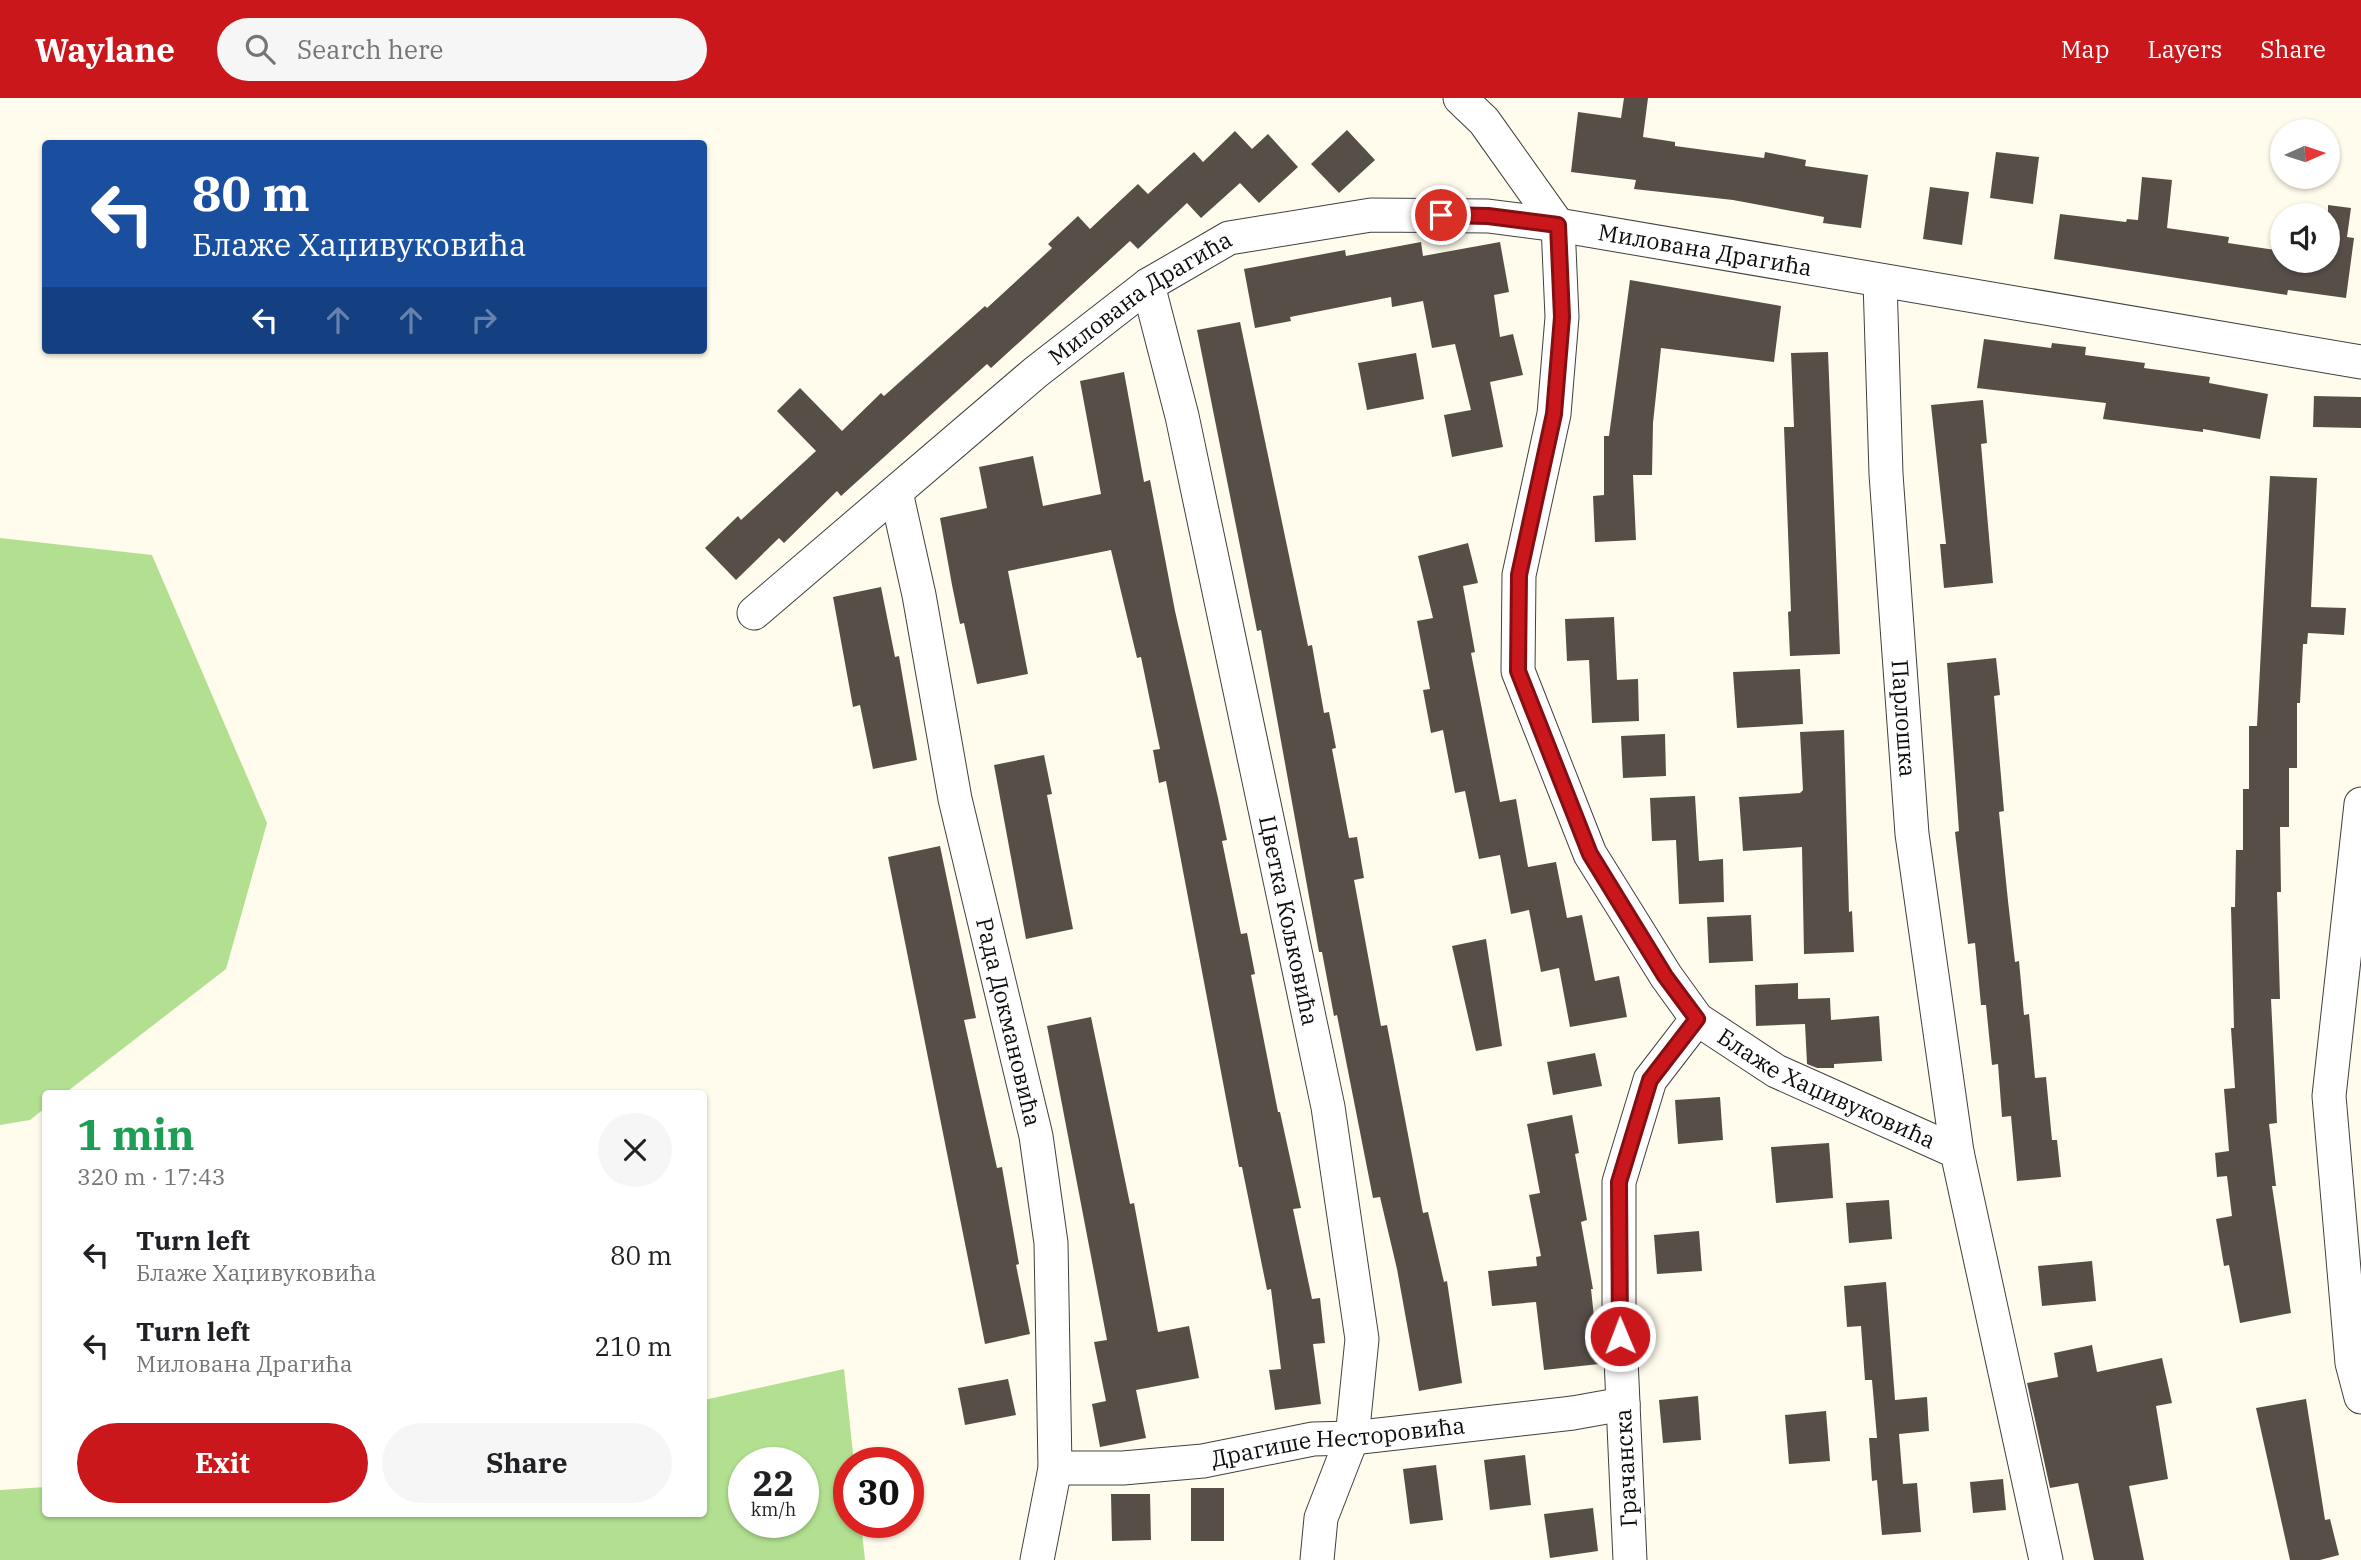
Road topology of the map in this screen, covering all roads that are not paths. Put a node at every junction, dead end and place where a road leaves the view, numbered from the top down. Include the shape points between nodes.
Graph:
1 (1460, 98) edge
2 (1558, 225) junction
3 (1880, 281) junction
4 (1148, 285) junction
5 (2361, 362) edge
6 (896, 492) junction
7 (754, 613) dead end
8 (2361, 804) edge
9 (1697, 1019) junction
10 (1957, 1152) junction
11 (2361, 1397) edge
12 (1623, 1404) junction
13 (1352, 1438) junction
14 (1055, 1468) junction
15 (1037, 1560) edge
16 (1317, 1560) edge
17 (1630, 1560) edge
18 (2046, 1560) edge

1 - 2 street via 1484,121
2 - 3 street, Милована Драгића
2 - 4 street, Милована Драгића via 1488,216 1371,215 1229,238
2 - 9 street, Блаже Хаџивуковића via 1562,317 1554,414 1519,575 1518,671 1590,854
3 - 5 street, Милована Драгића
3 - 10 street, Парлошка via 1886,474 1912,834
4 - 6 street, Милована Драгића via 1036,372
4 - 13 street, Цветка Кољковића via 1182,416 1328,1107 1362,1339
6 - 7 street, Милована Драгића
6 - 14 street, Рада Докмановића via 955,799 1036,1136 1051,1243
8 - 11 street via 2329,1096 2352,1363
9 - 10 street, Блаже Хаџивуковића via 1776,1071
9 - 12 street, Грачанска via 1650,1080 1619,1182
10 - 18 street, Блаже Хаџивуковића
12 - 13 street, Драгише Несторовића
12 - 17 street, Грачанска
13 - 14 street, Драгише Несторовића via 1313,1439 1190,1462
13 - 16 street, Цветка Кољковића via 1321,1518
14 - 15 street, Рада Докмановића

